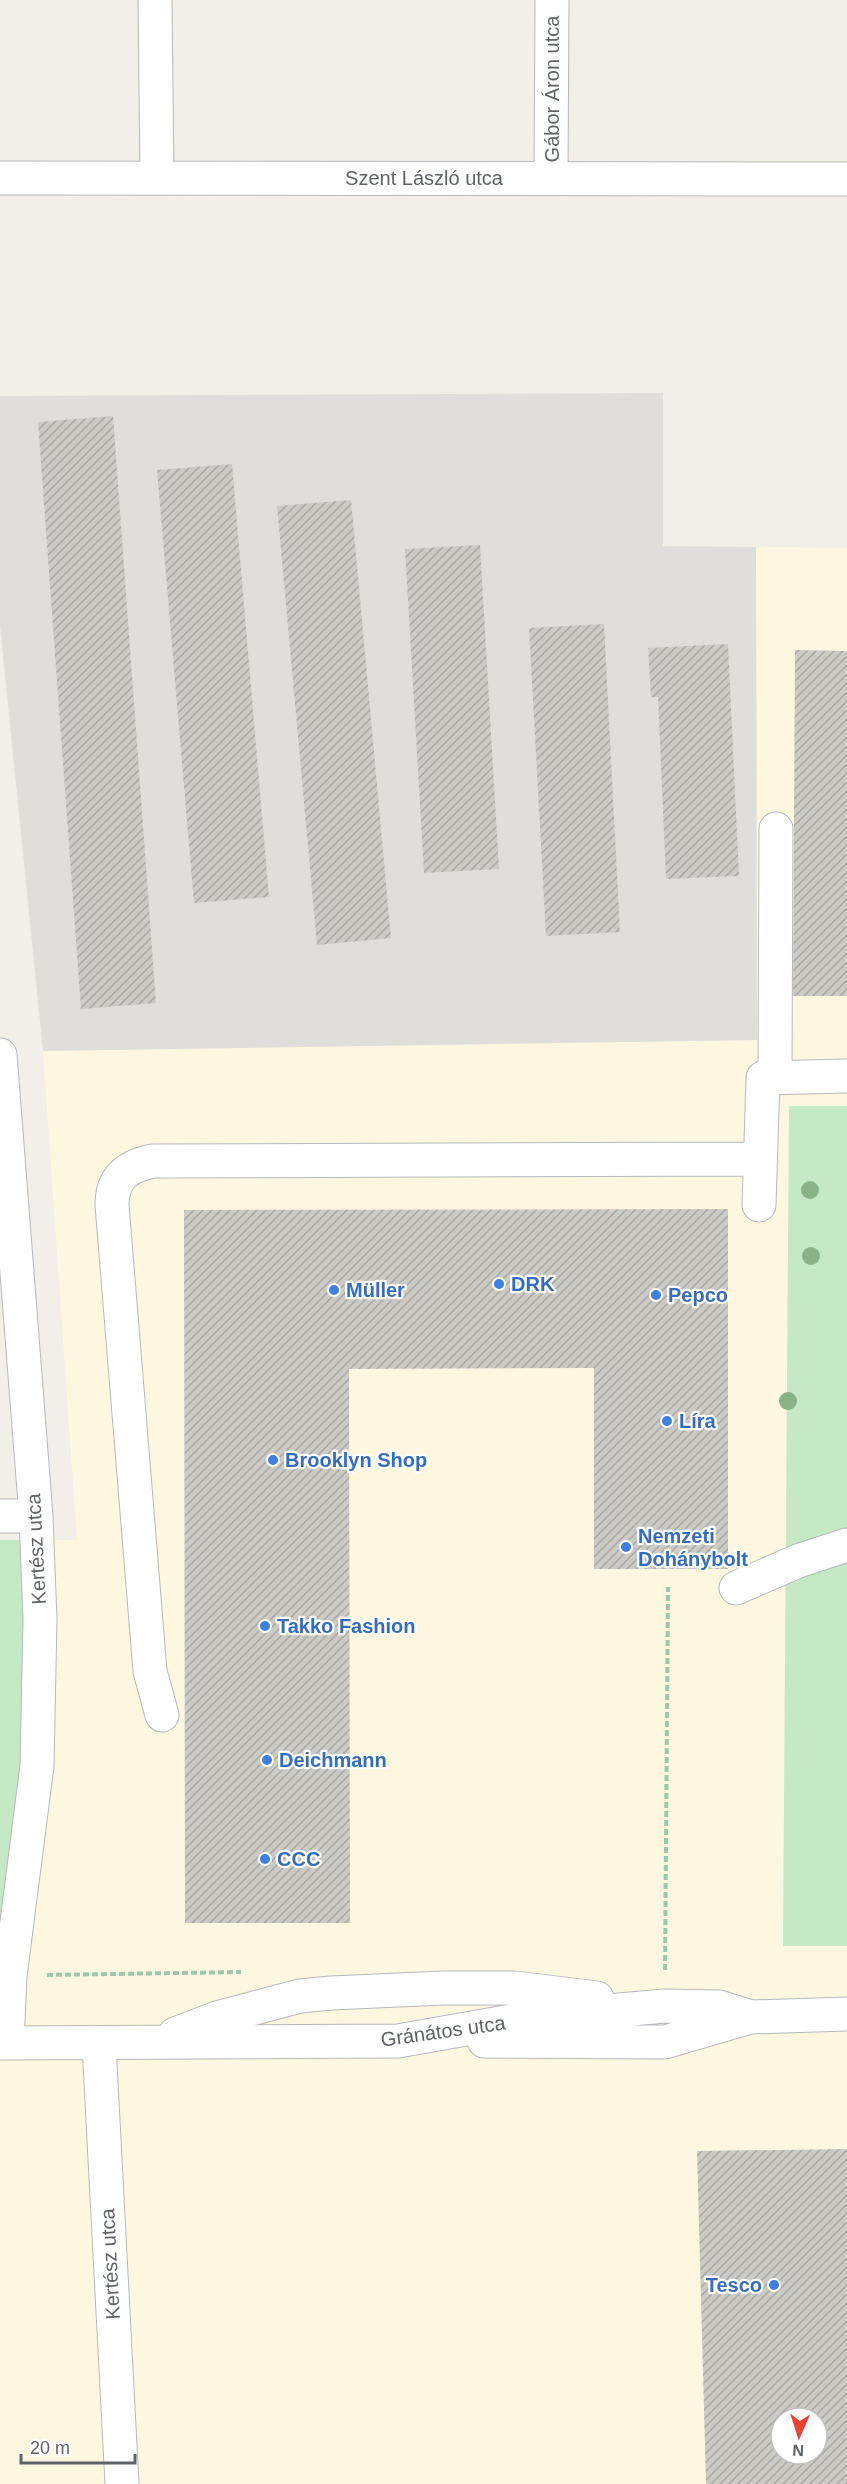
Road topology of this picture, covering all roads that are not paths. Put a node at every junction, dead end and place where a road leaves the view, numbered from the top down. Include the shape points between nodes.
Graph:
1 (155, 0) edge
2 (552, 0) edge
3 (0, 178) edge
4 (157, 178) junction
5 (551, 178) junction
6 (847, 179) edge
7 (776, 829) dead end
8 (1, 1069) edge
9 (769, 1077) junction
10 (847, 1077) edge
11 (760, 1159) junction
12 (759, 1205) dead end
13 (0, 1515) edge
14 (36, 1516) junction
15 (847, 1545) edge
16 (736, 1588) dead end
17 (162, 1715) dead end
18 (665, 2006) junction
19 (847, 2014) edge
20 (751, 2017) junction
21 (157, 2041) junction
22 (398, 2041) junction
23 (3, 2043) edge
24 (99, 2044) junction
25 (122, 2484) edge

1 - 4 street
2 - 5 street, Gábor Áron utca
3 - 4 street, Szent László utca
4 - 5 street, Szent László utca
5 - 6 street, Szent László utca
7 - 9 street
8 - 14 street, Kertész utca
9 - 10 street
9 - 11 street
11 - 12 street
11 - 17 street via 153,1161 127,1169 116,1185 112,1205 150,1671
13 - 14 street
14 - 23 street, Kertész utca via 40,1619 38,1766
15 - 16 street
18 - 20 street, Gránátos utca via 719,2007
18 - 21 street via 515,1988 331,1993 300,1996 217,2018
18 - 22 street, Gránátos utca via 528,2018
19 - 20 street, Gránátos utca
20 - 22 street via 665,2042
21 - 22 street, Gránátos utca
21 - 24 street, Gránátos utca
23 - 24 street, Gránátos utca
24 - 25 street, Kertész utca

